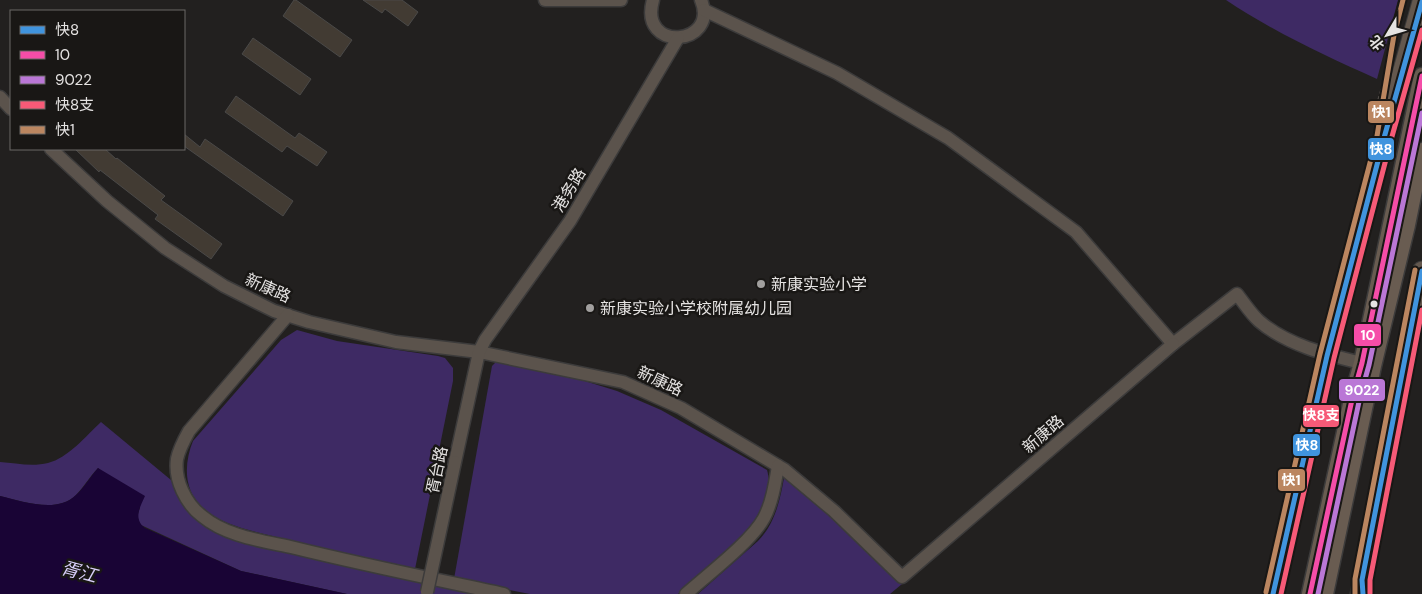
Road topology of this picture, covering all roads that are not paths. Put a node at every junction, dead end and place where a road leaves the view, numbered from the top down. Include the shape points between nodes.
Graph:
1 (545, 0) edge
2 (621, 0) edge
3 (653, 0) edge
4 (1411, 0) edge
5 (1422, 2) edge
6 (702, 5) edge
7 (678, 38) junction
8 (1422, 76) edge
9 (0, 97) edge
10 (10, 108) edge
11 (1384, 138) junction
12 (51, 150) edge
13 (1422, 151) edge
14 (1422, 271) edge
15 (288, 315) junction
16 (1173, 344) junction
17 (479, 352) junction
18 (1368, 364) junction
19 (778, 466) junction
20 (1362, 589) edge
21 (427, 594) edge
22 (504, 594) edge
23 (686, 594) edge
24 (1273, 594) edge
25 (1310, 594) edge
26 (1325, 594) edge

1 - 2 street
3 - 7 street via 651,9 655,26 661,33
4 - 11 highway via 1401,36
5 - 11 highway
6 - 7 street via 700,26 694,33
6 - 16 street via 837,73 948,138 1076,232
7 - 17 street, 港务路 via 570,220
8 - 18 main road
9 - 10 street
11 - 24 highway, bridge via 1327,356
12 - 15 street, 新康路 via 165,248 224,286
13 - 18 main road via 1407,225
14 - 20 highway
15 - 17 street, 新康路 via 396,342
15 - 22 street via 201,416 181,446 177,460 178,475 190,504 202,517 228,531
16 - 18 street via 1237,294 1258,320 1278,335
16 - 19 street, 新康路 via 902,577 834,511
17 - 19 street, 新康路 via 623,382 681,408
17 - 21 street, 胥台路, bridge
18 - 25 main road via 1353,395
18 - 26 main road
19 - 23 street via 764,518 754,532

